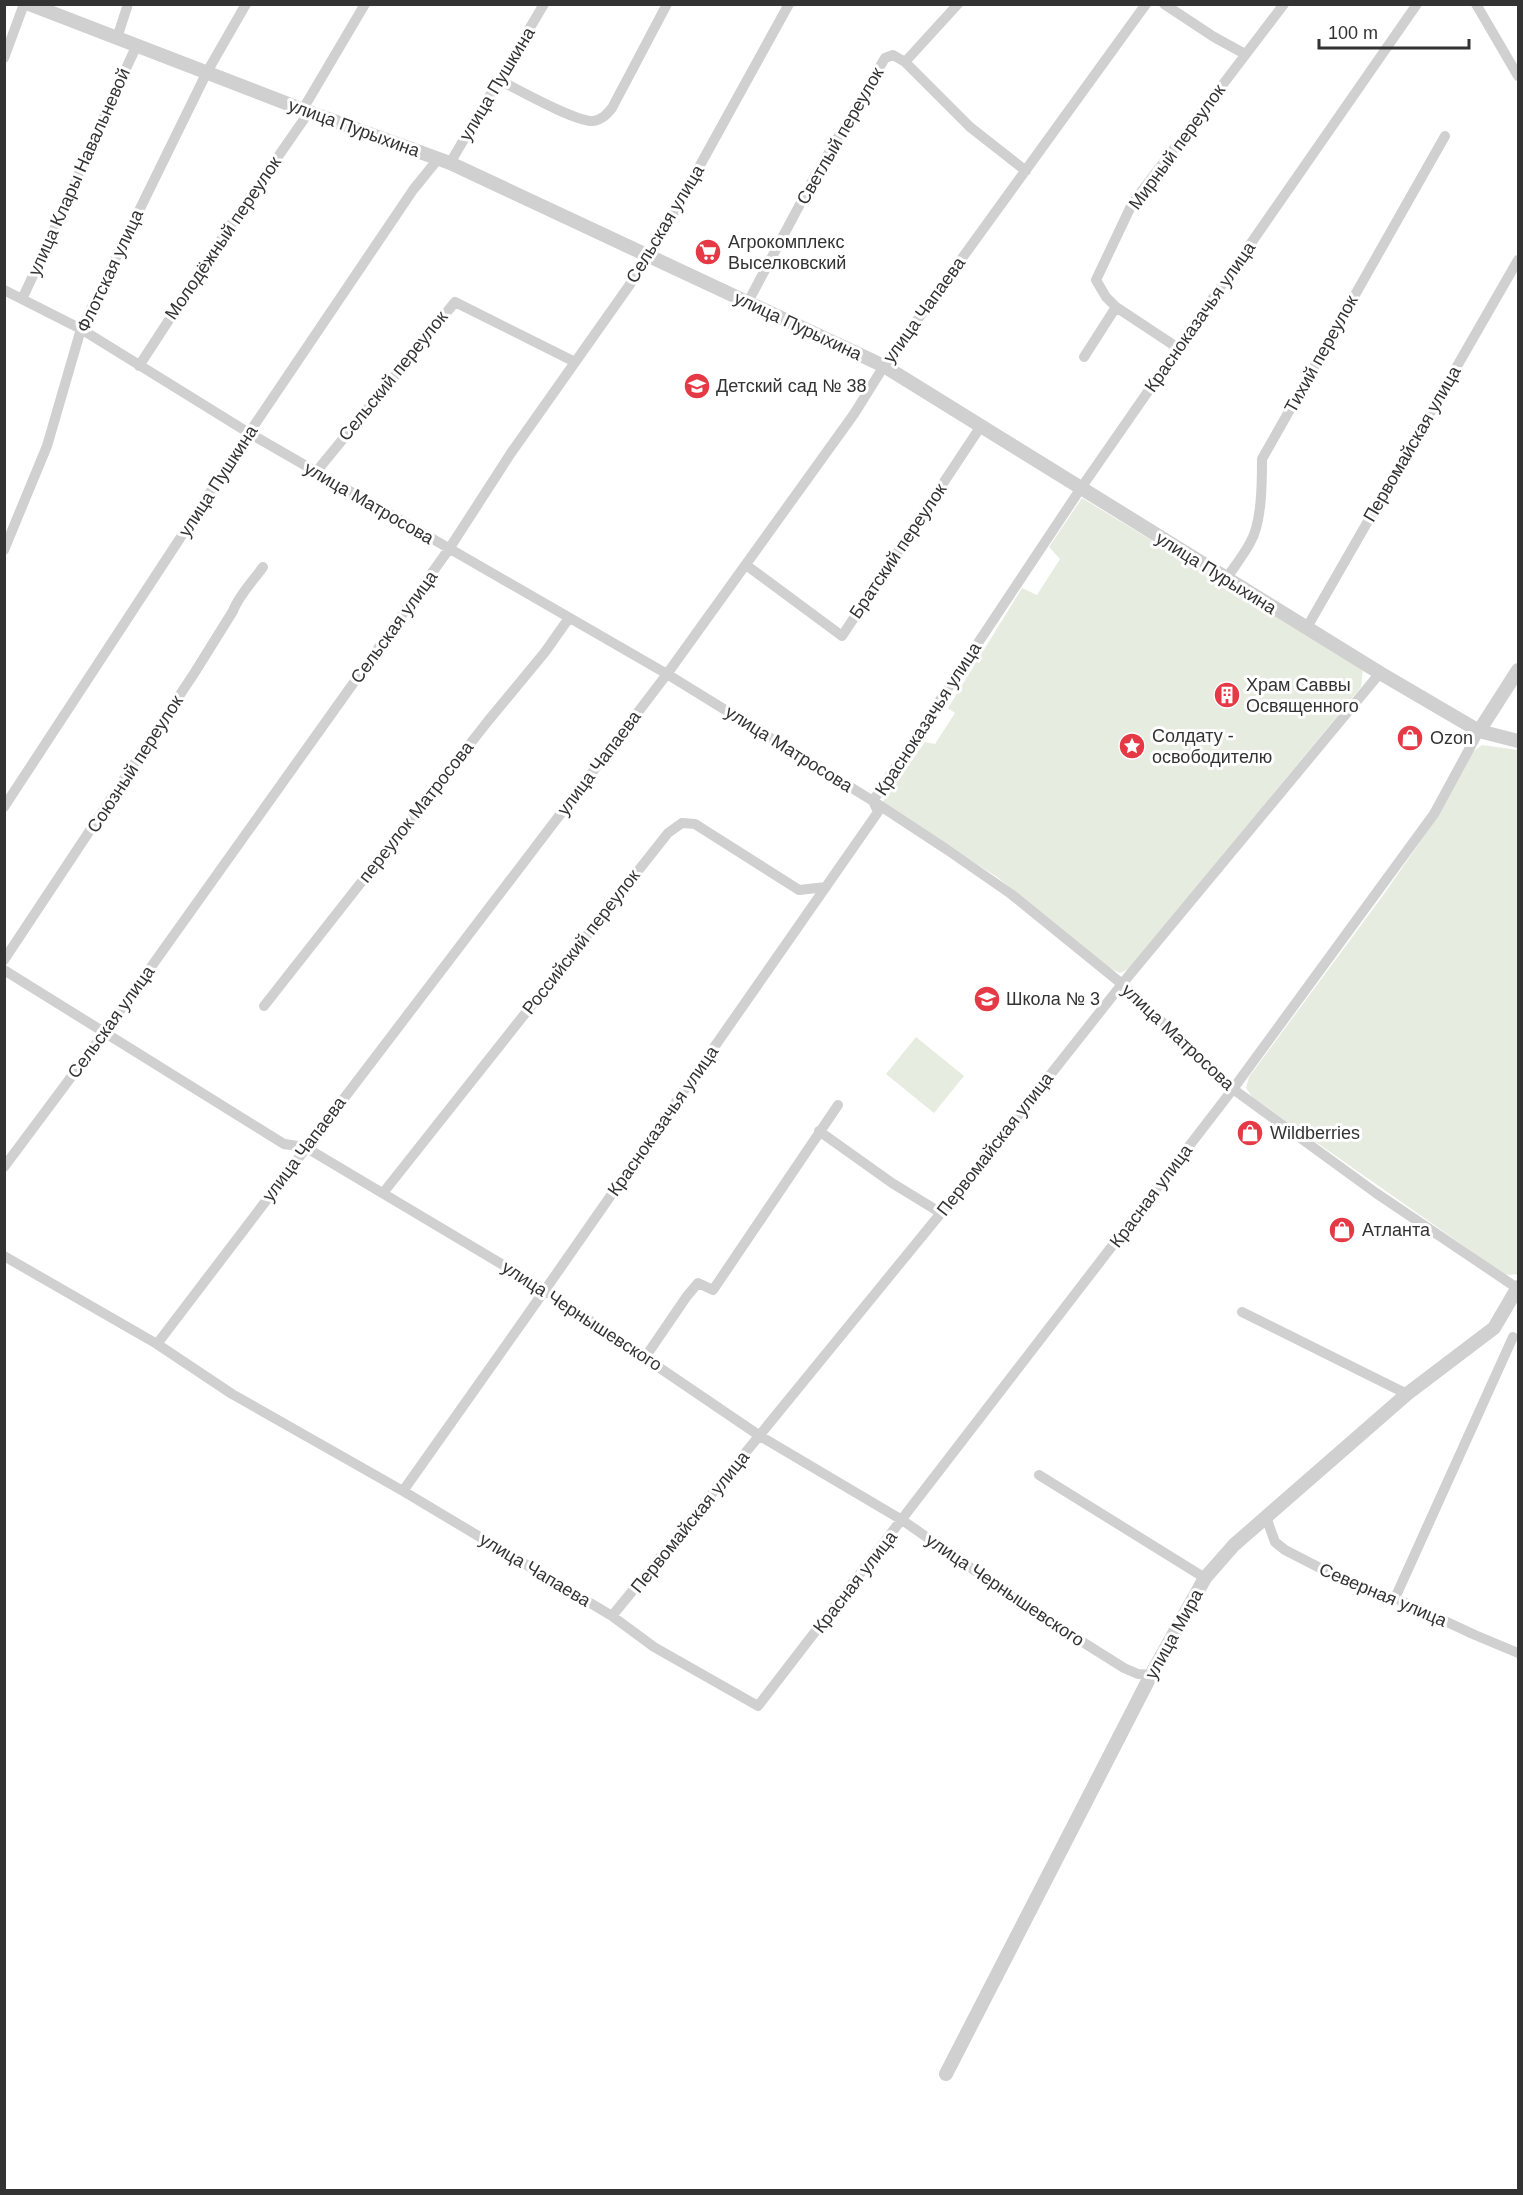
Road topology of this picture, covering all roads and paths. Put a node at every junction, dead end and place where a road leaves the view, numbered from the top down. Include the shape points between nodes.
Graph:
1 (24, 4) edge
2 (29, 4) edge
3 (128, 4) edge
4 (246, 4) edge
5 (365, 4) edge
6 (544, 4) edge
7 (667, 4) edge
8 (789, 4) edge
9 (958, 4) edge
10 (1146, 4) edge
11 (1164, 4) edge
12 (1284, 4) edge
13 (1417, 4) edge
14 (1476, 4) edge
15 (117, 38) junction
16 (137, 45) junction
17 (1245, 54) junction
18 (4, 58) edge
19 (905, 62) junction
20 (207, 72) junction
21 (1518, 76) edge
22 (499, 80) junction
23 (306, 111) junction
24 (1445, 136) dead end
25 (444, 161) junction
26 (1026, 171) junction
27 (650, 256) junction
28 (1518, 260) edge
29 (4, 290) edge
30 (22, 299) junction
31 (748, 302) junction
32 (1116, 307) junction
33 (81, 328) junction
34 (1178, 348) junction
35 (1084, 357) dead end
36 (575, 363) junction
37 (139, 366) junction
38 (884, 366) junction
39 (981, 426) junction
40 (249, 433) junction
41 (316, 472) junction
42 (1081, 488) junction
43 (449, 549) junction
44 (4, 550) edge
45 (746, 564) junction
46 (263, 567) dead end
47 (1226, 579) junction
48 (569, 618) junction
49 (1306, 628) junction
50 (1518, 670) edge
51 (1380, 673) junction
52 (667, 674) junction
53 (1479, 730) junction
54 (1518, 741) edge
55 (873, 801) junction
56 (4, 807) edge
57 (826, 887) junction
58 (4, 960) edge
59 (4, 970) edge
60 (1122, 984) junction
61 (264, 1006) dead end
62 (104, 1033) junction
63 (1233, 1089) junction
64 (838, 1105) dead end
65 (819, 1131) junction
66 (305, 1147) junction
67 (4, 1167) edge
68 (383, 1193) junction
69 (941, 1213) junction
70 (4, 1256) edge
71 (1518, 1288) edge
72 (546, 1290) junction
73 (1242, 1312) dead end
74 (1494, 1328) junction
75 (1516, 1338) edge
76 (157, 1344) junction
77 (646, 1356) junction
78 (1407, 1394) junction
79 (760, 1436) junction
80 (1039, 1475) dead end
81 (403, 1491) junction
82 (1266, 1517) junction
83 (902, 1520) junction
84 (1204, 1578) junction
85 (1395, 1598) junction
86 (612, 1617) junction
87 (1518, 1653) edge
88 (1151, 1675) junction
89 (758, 1706) joint
90 (946, 2074) dead end

1 - 18 street
2 - 15 street, улица Пурыхина
3 - 15 street
4 - 20 street, Флотская улица
5 - 23 street, Молодёжный переулок
6 - 22 street, улица Пушкина
7 - 22 street via 603,118 592,121 577,117
8 - 27 street, Сельская улица
9 - 19 street, Светлый переулок
10 - 26 street, улица Чапаева
11 - 17 street
12 - 17 street, Мирный переулок
13 - 34 street, Красноказачья улица
14 - 21 street
15 - 16 street, улица Пурыхина
16 - 20 street, улица Пурыхина
16 - 30 street, улица Клары Навальневой
17 - 32 street, Мирный переулок via 1132,204 1096,280
19 - 26 street via 970,127
19 - 31 street, Светлый переулок via 892,55 885,58 815,176
20 - 23 street, улица Пурыхина
20 - 33 street, Флотская улица
22 - 25 street, улица Пушкина
23 - 25 street, улица Пурыхина
23 - 37 street, Молодёжный переулок
24 - 47 street, Тихий переулок via 1262,459 1252,541
25 - 27 street, улица Пурыхина
25 - 40 street, улица Пушкина via 413,190
26 - 38 street, улица Чапаева
27 - 31 street, улица Пурыхина
27 - 36 street, Сельская улица
28 - 49 street, Первомайская улица
29 - 30 street, улица Матросова
30 - 33 street, улица Матросова
31 - 38 street, улица Пурыхина
32 - 34 street
32 - 35 street
33 - 37 street, улица Матросова
33 - 44 street, Флотская улица via 47,446
34 - 42 street, Красноказачья улица
36 - 41 street, Сельский переулок via 455,302
36 - 43 street, Сельская улица
37 - 40 street, улица Матросова
38 - 39 street, улица Пурыхина
38 - 45 street, улица Чапаева
39 - 42 street, улица Пурыхина
39 - 45 street, Братский переулок via 842,636
40 - 41 street, улица Матросова
40 - 56 street, улица Пушкина
41 - 43 street, улица Матросова
42 - 47 street, улица Пурыхина
42 - 55 street, Красноказачья улица
43 - 48 street, улица Матросова
43 - 62 street, Сельская улица
45 - 52 street, улица Чапаева
46 - 58 street, Союзный переулок
47 - 49 street, улица Пурыхина
48 - 52 street, улица Матросова
48 - 61 street, переулок Матросова
49 - 51 street, улица Пурыхина
50 - 53 street, Красная улица
51 - 53 street, улица Пурыхина
51 - 60 street, Первомайская улица
52 - 55 street, улица Матросова
52 - 66 street, улица Чапаева
53 - 54 street, улица Пурыхина
53 - 63 street, Красная улица via 1434,814
55 - 57 street, Красноказачья улица via 878,812
55 - 60 street, улица Матросова via 1011,894
57 - 68 street, Российский переулок via 799,890 695,824 682,823 668,833
57 - 72 street, Красноказачья улица
59 - 62 street, улица Чернышевского
60 - 63 street, улица Матросова
60 - 69 street, Первомайская улица
62 - 66 street, улица Чернышевского via 284,1144
62 - 67 street, Сельская улица
63 - 71 street, улица Матросова via 1376,1193
63 - 83 street, Красная улица
64 - 65 street
65 - 69 street
65 - 77 street via 713,1290 698,1282
66 - 68 street, улица Чернышевского
66 - 76 street, улица Чапаева
68 - 72 street, улица Чернышевского
69 - 79 street, Первомайская улица
70 - 76 street, улица Чапаева
71 - 74 street, улица Мира
72 - 77 street, улица Чернышевского
72 - 81 street, Красноказачья улица
73 - 78 street
74 - 75 street
74 - 78 street, улица Мира
75 - 85 street
76 - 81 street, улица Чапаева via 232,1394
77 - 79 street, улица Чернышевского
78 - 82 street, улица Мира
79 - 83 street, улица Чернышевского
79 - 86 street, Первомайская улица
80 - 84 street
81 - 86 street, улица Чапаева
82 - 84 street, улица Мира
82 - 85 street, Северная улица via 1275,1542 1285,1550 1353,1585
83 - 88 street, улица Чернышевского via 1027,1607 1124,1668
83 - 89 street, Красная улица
84 - 88 street, улица Мира
85 - 87 street, Северная улица
86 - 89 street, улица Чапаева via 654,1647
88 - 90 street, улица Мира

